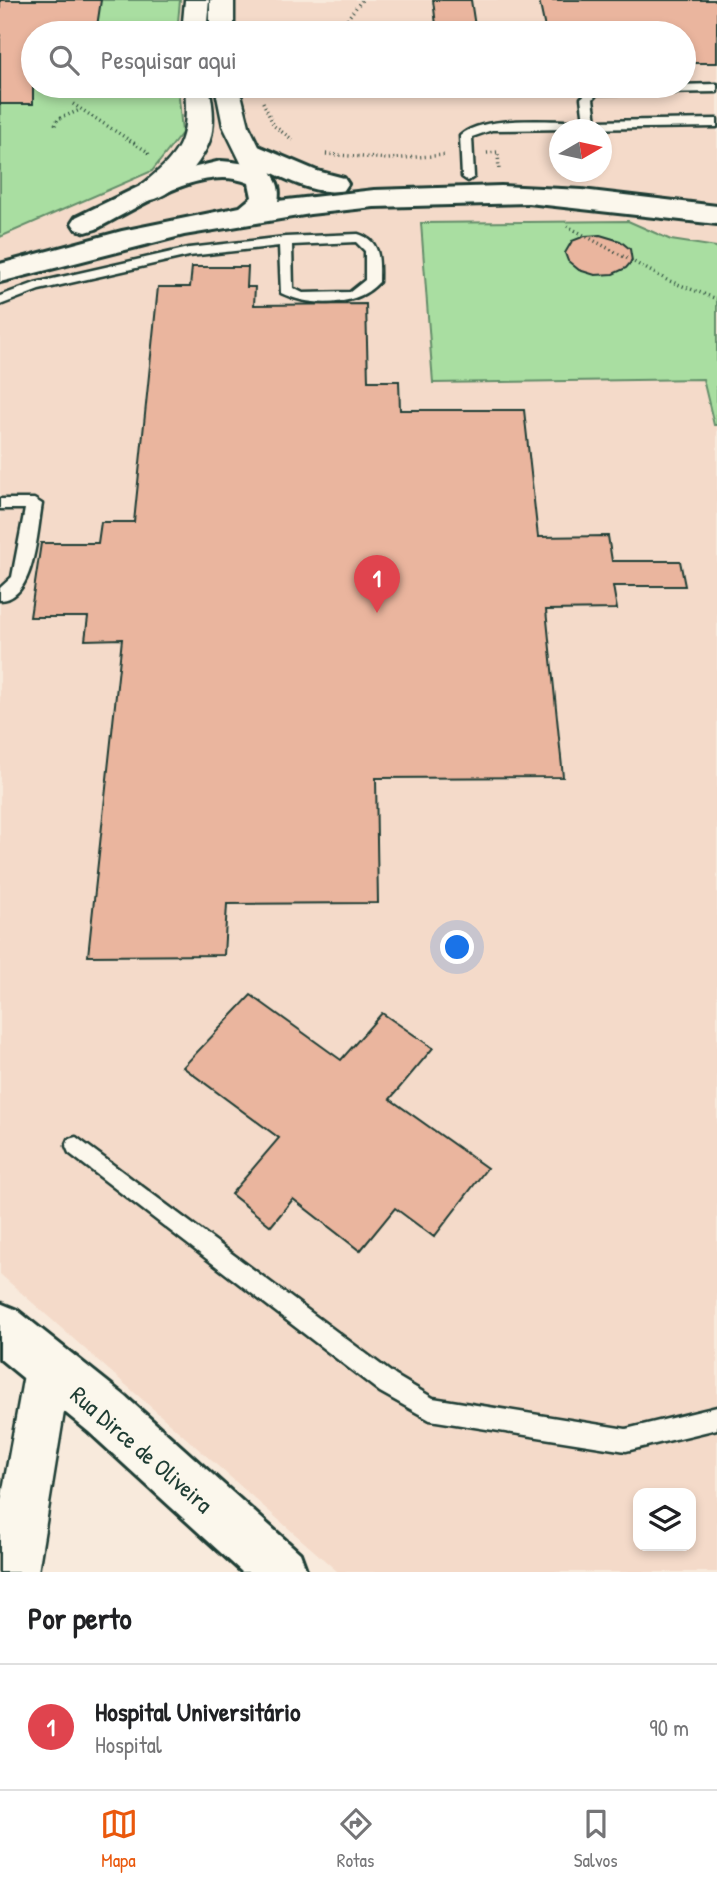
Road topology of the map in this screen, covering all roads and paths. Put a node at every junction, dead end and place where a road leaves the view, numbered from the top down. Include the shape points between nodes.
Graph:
1 (197, 0) edge
2 (222, 0) edge
3 (362, 0) edge
4 (195, 21) edge
5 (222, 21) edge
6 (345, 21) edge
7 (717, 88) edge
8 (696, 89) edge
9 (198, 98) edge
10 (230, 98) edge
11 (261, 98) edge
12 (587, 98) edge
13 (73, 104) dead end
14 (81, 109) junction
15 (590, 119) edge
16 (717, 123) edge
17 (55, 125) dead end
18 (612, 125) edge
19 (549, 126) edge
20 (302, 146) dead end
21 (251, 151) junction
22 (324, 153) dead end
23 (467, 165) junction
24 (499, 175) junction
25 (264, 184) junction
26 (334, 184) junction
27 (158, 186) junction
28 (717, 195) edge
29 (249, 214) junction
30 (717, 215) edge
31 (559, 222) dead end
32 (86, 223) junction
33 (285, 241) junction
34 (0, 247) edge
35 (0, 273) edge
36 (717, 299) edge
37 (0, 301) edge
38 (0, 504) edge
39 (0, 594) edge
40 (76, 1146) dead end
41 (0, 1327) edge
42 (48, 1369) junction
43 (717, 1418) edge
44 (13, 1572) edge
45 (281, 1572) edge

1 - 4 street
2 - 5 street
3 - 6 path
7 - 8 lane
9 - 27 street via 202,134 194,151
10 - 21 street via 236,126
11 - 20 path via 274,126
12 - 15 lane
13 - 14 path
14 - 17 path via 58,118
14 - 27 path via 148,152
16 - 18 lane
19 - 23 lane via 483,128 466,136
21 - 25 street
21 - 26 main road
22 - 23 path
23 - 24 main road
23 - 24 path via 498,152
23 - 26 main road
24 - 28 main road
25 - 26 main road
25 - 27 main road via 248,171 225,168
25 - 29 main road via 263,205
25 - 32 main road
27 - 32 main road
29 - 30 main road via 501,194
29 - 35 main road via 79,250
31 - 36 path via 667,280
32 - 34 main road
33 - 33 lane via 286,290 294,295 354,296 372,282 368,242 358,238
33 - 37 lane via 189,251 35,287
38 - 39 lane via 34,504 20,579
40 - 43 lane via 388,1384 430,1409 626,1440
41 - 42 main road, Rua Dirce de Oliveira
42 - 44 street
42 - 45 main road, Rua Dirce de Oliveira via 107,1414

